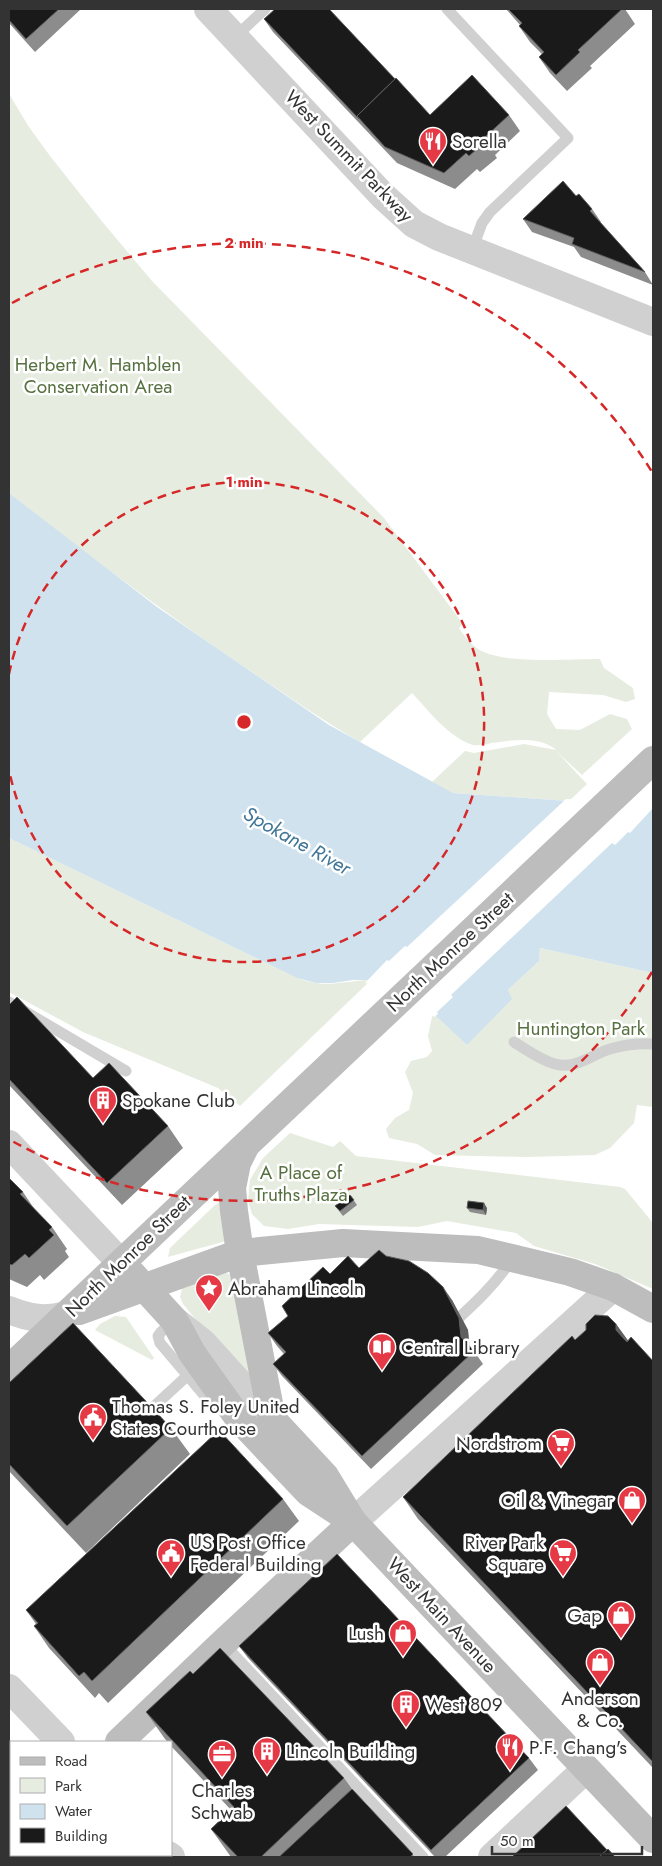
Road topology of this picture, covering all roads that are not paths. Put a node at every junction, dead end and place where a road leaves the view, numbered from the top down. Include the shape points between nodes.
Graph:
1 (208, 9) edge
2 (265, 9) edge
3 (446, 9) edge
4 (234, 37) junction
5 (472, 250) junction
6 (653, 322) edge
7 (653, 760) edge
8 (9, 1002) edge
9 (514, 1042) dead end
10 (653, 1044) edge
11 (126, 1071) dead end
12 (246, 1143) junction
13 (9, 1144) edge
14 (240, 1253) junction
15 (513, 1257) junction
16 (121, 1263) junction
17 (144, 1286) junction
18 (613, 1287) junction
19 (653, 1309) edge
20 (9, 1310) edge
21 (66, 1315) junction
22 (174, 1320) junction
23 (439, 1337) edge
24 (9, 1369) edge
25 (187, 1376) junction
26 (149, 1411) edge
27 (239, 1419) junction
28 (272, 1419) junction
29 (353, 1522) junction
30 (212, 1658) junction
31 (9, 1688) edge
32 (60, 1741) edge
33 (120, 1741) edge
34 (586, 1769) junction
35 (653, 1840) edge
36 (423, 1857) edge
37 (492, 1857) edge

1 - 4 street, West Summit Parkway
2 - 4 lane
3 - 5 lane via 568,138 490,212 482,223
4 - 5 street, West Summit Parkway via 394,207 426,230
5 - 6 street, West Summit Parkway
7 - 12 main road, North Monroe Street
8 - 11 lane
9 - 10 lane via 548,1062 563,1066 609,1049
12 - 14 main road, North Monroe Street via 232,1188
12 - 16 main road, North Monroe Street
13 - 16 street, West Main Avenue
14 - 15 main road via 344,1243 478,1250
14 - 17 main road
14 - 28 main road, North Monroe Street
15 - 18 main road
15 - 23 lane via 484,1294
16 - 17 main road, West Main Avenue
16 - 21 main road, North Monroe Street
17 - 21 main road
17 - 22 main road, West Main Avenue
18 - 19 main road
18 - 29 street
20 - 21 street via 38,1319
21 - 24 main road, North Monroe Street
22 - 25 lane via 158,1336
22 - 27 main road, West Main Avenue via 192,1353
22 - 28 street, West Main Avenue via 203,1343
25 - 26 lane
25 - 27 lane via 204,1396
27 - 29 main road, West Main Avenue via 308,1492
28 - 29 main road, West Main Avenue via 325,1476
29 - 30 main road
29 - 34 main road, West Main Avenue
30 - 33 main road
30 - 36 lane
31 - 32 street
34 - 35 main road, West Main Avenue
34 - 37 street

